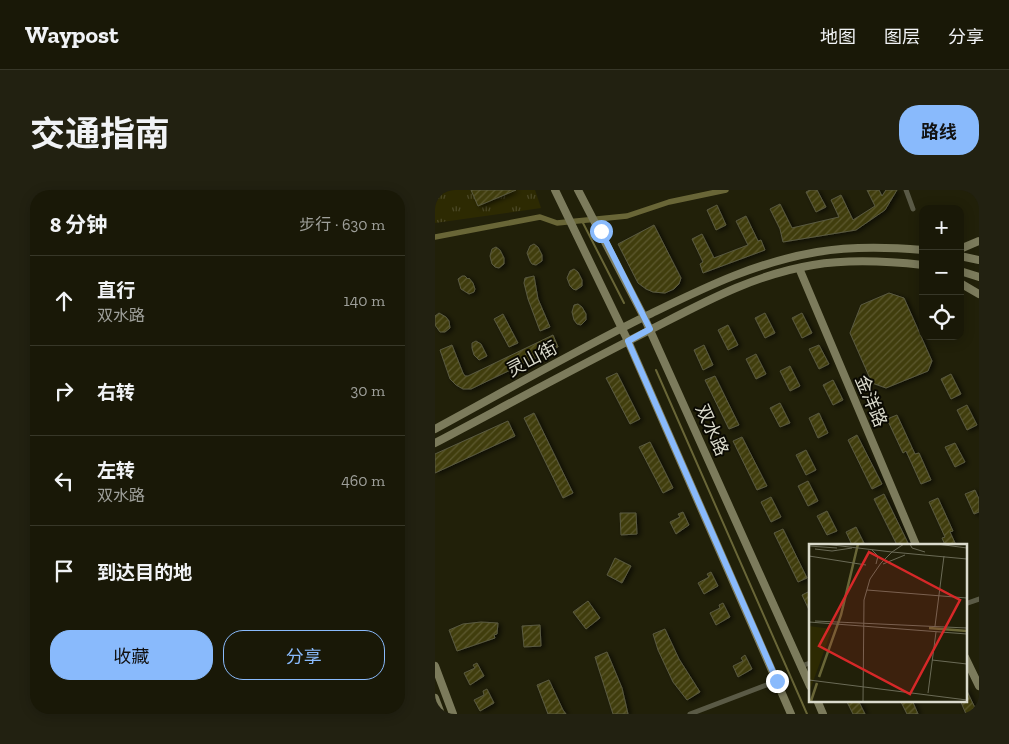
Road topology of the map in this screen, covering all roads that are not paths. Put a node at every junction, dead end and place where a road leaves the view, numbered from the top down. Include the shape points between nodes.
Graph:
1 (555, 190) edge
2 (579, 190) edge
3 (906, 190) edge
4 (913, 209) dead end
5 (979, 242) edge
6 (964, 248) edge
7 (919, 250) edge
8 (964, 257) edge
9 (979, 260) edge
10 (898, 263) junction
11 (919, 266) edge
12 (799, 268) junction
13 (919, 270) edge
14 (964, 272) edge
15 (979, 276) edge
16 (964, 286) edge
17 (979, 294) edge
18 (645, 317) junction
19 (622, 328) junction
20 (650, 329) junction
21 (628, 341) junction
22 (435, 429) edge
23 (435, 443) edge
24 (916, 544) edge
25 (979, 599) edge
26 (967, 603) edge
27 (967, 661) edge
28 (809, 663) edge
29 (435, 666) edge
30 (801, 666) junction
31 (777, 681) junction
32 (809, 684) edge
33 (979, 686) edge
34 (435, 698) edge
35 (818, 702) edge
36 (441, 714) edge
37 (453, 714) edge
38 (690, 714) edge
39 (791, 714) edge
40 (823, 714) edge

1 - 19 main road
2 - 18 main road, 双水路
3 - 4 street
5 - 6 main road
7 - 18 main road, 灵山街 via 862,247 817,252 773,262 735,274
8 - 9 main road
10 - 11 main road
10 - 12 main road, 灵山街 via 857,261
10 - 13 main road
12 - 20 main road, 灵山街 via 748,282
12 - 24 main road, 金洋路
14 - 15 main road
16 - 17 main road
18 - 19 main road, 灵山街
18 - 20 main road, 双水路
19 - 21 main road
19 - 22 main road, 灵山街
20 - 21 main road, 灵山街
20 - 30 main road, 双水路
21 - 23 main road, 灵山街
21 - 31 main road
25 - 26 street
27 - 33 main road
28 - 30 street
29 - 37 main road
30 - 32 main road, 双水路
31 - 38 street
31 - 39 main road
34 - 36 main road
35 - 40 main road

